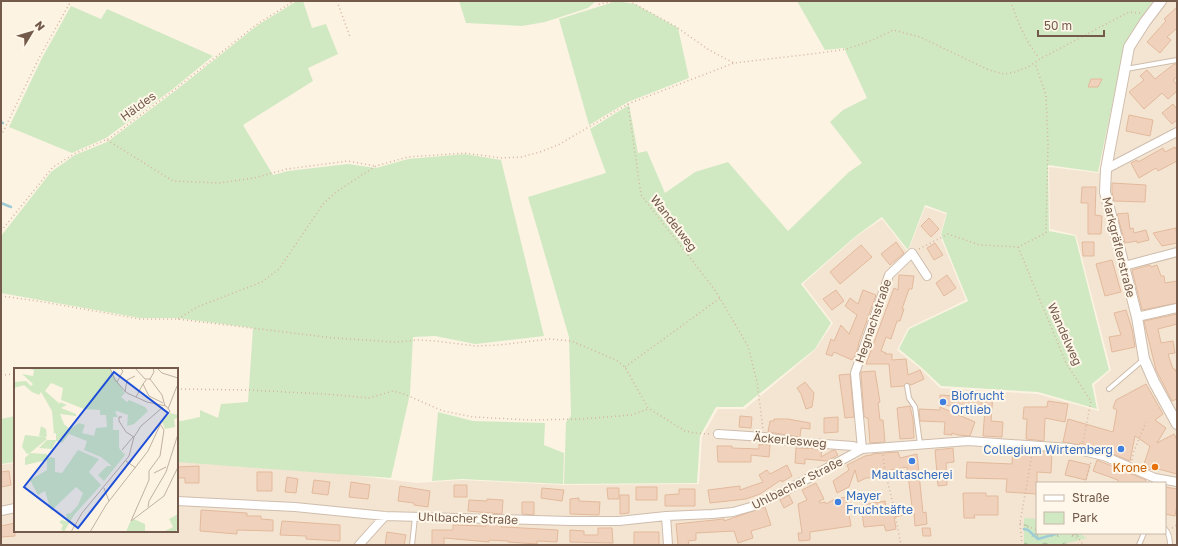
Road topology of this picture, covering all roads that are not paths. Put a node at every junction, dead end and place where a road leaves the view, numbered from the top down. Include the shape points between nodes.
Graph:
1 (1161, 1) edge
2 (1177, 60) edge
3 (1125, 69) junction
4 (1177, 132) edge
5 (1106, 169) junction
6 (1177, 252) edge
7 (1124, 266) junction
8 (927, 276) dead end
9 (1177, 308) edge
10 (1137, 317) junction
11 (1144, 359) junction
12 (907, 386) dead end
13 (1109, 389) dead end
14 (1177, 424) edge
15 (718, 434) road end
16 (920, 445) junction
17 (862, 449) junction
18 (1177, 482) edge
19 (178, 501) edge
20 (14, 508) edge
21 (1, 511) edge
22 (385, 516) junction
23 (666, 516) junction
24 (415, 517) junction
25 (1166, 530) edge
26 (1144, 534) edge
27 (359, 545) edge
28 (412, 545) edge
29 (668, 545) edge
30 (1139, 545) edge
31 (1170, 545) edge

1 - 3 street, Markgräflerstraße via 1129,47
2 - 3 lane
3 - 5 street, Markgräflerstraße
4 - 5 street
5 - 7 street, Markgräflerstraße via 1105,192
6 - 7 street
7 - 10 street, Markgräflerstraße
8 - 17 street, Hegnachstraße via 912,253 888,274 855,373
9 - 10 street
10 - 11 street, Markgräflerstraße
11 - 13 lane
11 - 14 street, Markgräflerstraße
12 - 16 lane via 909,398 915,408
15 - 17 street, Äckerlesweg via 764,436
16 - 17 street, Uhlbacher Straße
16 - 18 street, Uhlbacher Straße via 968,441 1070,448 1104,456 1155,478
17 - 23 street, Uhlbacher Straße via 785,492 754,506 733,512
19 - 22 street, Uhlbacher Straße via 294,507
20 - 21 street
22 - 24 street, Uhlbacher Straße
22 - 27 street
23 - 24 street, Uhlbacher Straße via 570,521
23 - 29 street
24 - 28 lane
25 - 31 lane
26 - 30 lane

